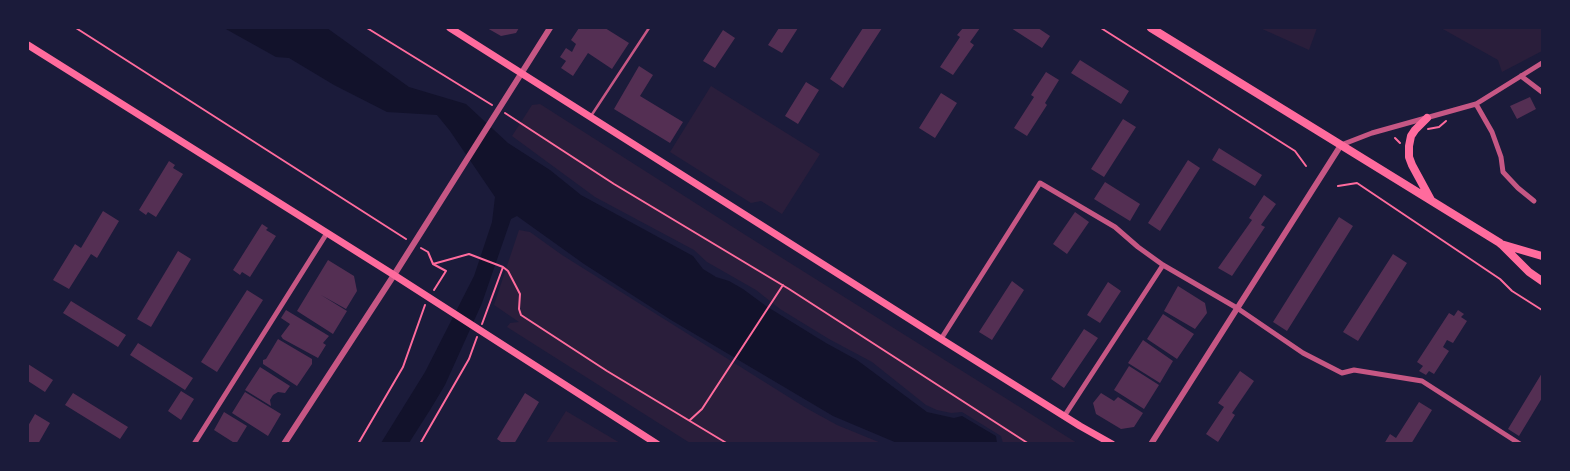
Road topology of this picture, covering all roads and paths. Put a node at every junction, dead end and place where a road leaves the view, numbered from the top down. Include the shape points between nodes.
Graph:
1 (76, 28) edge
2 (367, 28) edge
3 (453, 28) edge
4 (550, 28) edge
5 (649, 28) edge
6 (1101, 28) edge
7 (1151, 28) edge
8 (1158, 28) edge
9 (1163, 35) junction
10 (28, 45) edge
11 (1542, 63) edge
12 (521, 72) junction
13 (1521, 76) junction
14 (1542, 92) edge
15 (1476, 104) junction
16 (498, 108) dead end
17 (505, 113) dead end
18 (590, 117) junction
19 (1427, 118) junction
20 (1341, 145) junction
21 (1306, 166) dead end
22 (1338, 186) dead end
23 (1432, 201) junction
24 (1534, 201) dead end
25 (327, 233) junction
26 (411, 242) dead end
27 (1500, 244) junction
28 (420, 247) dead end
29 (1542, 256) edge
30 (433, 264) junction
31 (1163, 265) junction
32 (502, 266) junction
33 (394, 275) junction
34 (1542, 281) edge
35 (783, 285) junction
36 (432, 294) dead end
37 (427, 302) dead end
38 (1237, 308) junction
39 (1542, 310) edge
40 (941, 339) junction
41 (1064, 416) junction
42 (690, 420) junction
43 (194, 444) edge
44 (284, 444) edge
45 (358, 444) edge
46 (420, 444) edge
47 (657, 444) edge
48 (728, 444) edge
49 (1029, 444) edge
50 (1112, 444) edge
51 (1151, 444) edge
52 (1520, 444) edge

1 - 26 path
2 - 16 path
3 - 12 main road
4 - 12 street
5 - 18 lane
6 - 21 path via 1295,151
7 - 9 main road
8 - 9 street
9 - 20 main road
10 - 25 main road
11 - 13 street
12 - 18 main road
12 - 33 street
13 - 14 street
13 - 15 street
15 - 19 street
15 - 24 street via 1492,132 1503,172
17 - 35 path via 614,184
18 - 40 main road
19 - 20 street via 1372,132
19 - 23 main road via 1414,130 1409,146 1412,165
20 - 23 main road
20 - 38 street
22 - 39 path via 1357,183
23 - 27 main road
25 - 33 main road
25 - 43 street
27 - 29 main road
27 - 34 main road
28 - 30 path via 428,252
30 - 32 path via 469,254
30 - 36 path via 446,271
31 - 38 street
31 - 40 street via 1115,227 1040,183
31 - 41 street
32 - 42 path via 520,294 521,315
32 - 46 path via 469,359
33 - 44 street
33 - 47 main road
35 - 42 path via 702,409
35 - 49 path
37 - 45 path via 403,367
38 - 51 street
38 - 52 street via 1302,353 1342,373 1354,370 1422,381
40 - 41 main road
41 - 50 main road
42 - 48 path

